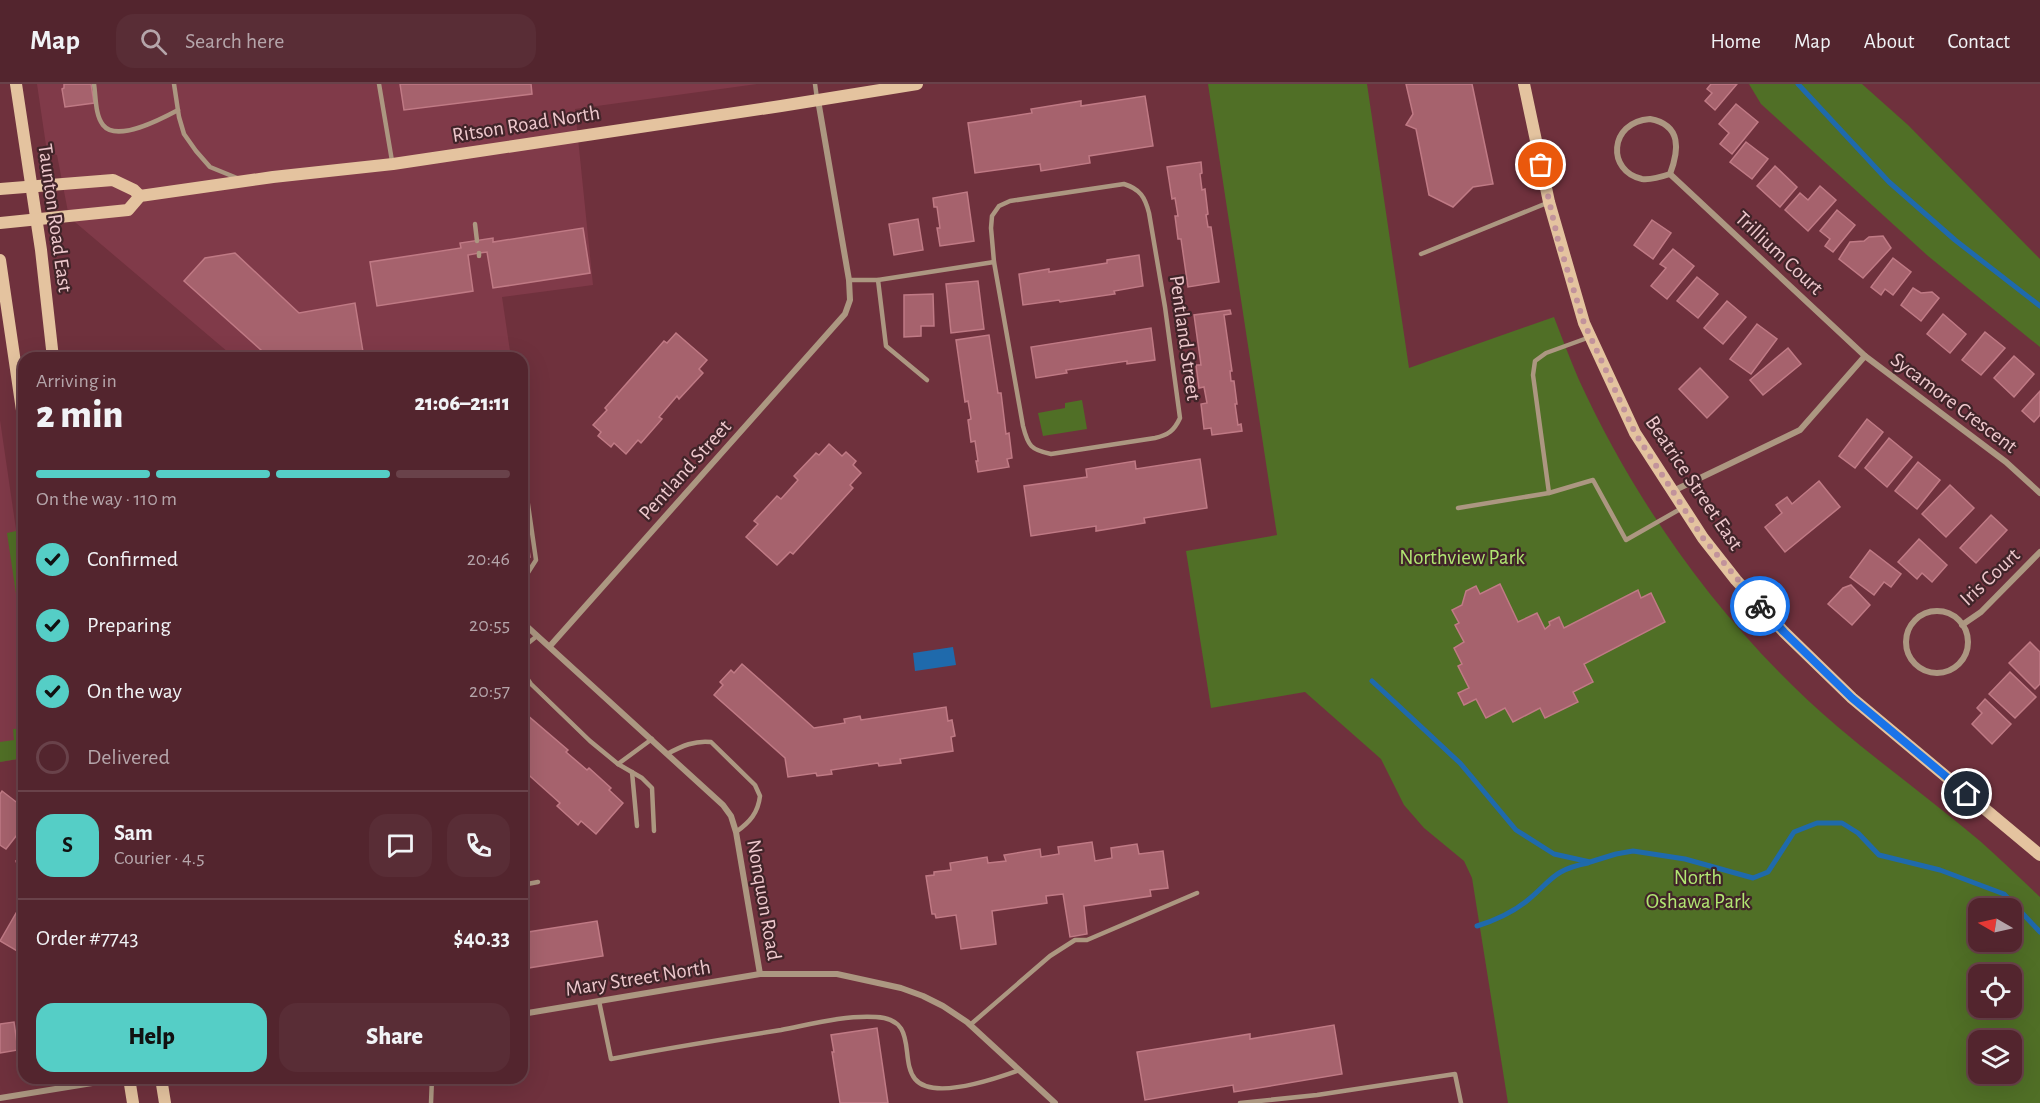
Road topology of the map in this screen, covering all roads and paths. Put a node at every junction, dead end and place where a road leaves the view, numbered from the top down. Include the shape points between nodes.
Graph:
1 (16, 84) edge
2 (94, 84) edge
3 (174, 84) edge
4 (379, 84) edge
5 (815, 84) edge
6 (917, 84) edge
7 (1524, 84) edge
8 (818, 100) junction
9 (178, 110) junction
10 (393, 164) junction
11 (1670, 174) junction
12 (245, 181) junction
13 (31, 187) junction
14 (0, 189) edge
15 (140, 196) junction
16 (1549, 202) junction
17 (36, 220) junction
18 (0, 223) edge
19 (475, 224) dead end
20 (477, 241) dead end
21 (1421, 254) dead end
22 (0, 260) edge
23 (994, 262) junction
24 (849, 280) junction
25 (878, 280) junction
26 (1590, 337) junction
27 (52, 352) edge
28 (1865, 356) junction
29 (927, 380) dead end
30 (18, 383) edge
31 (1673, 492) junction
32 (1550, 493) junction
33 (2040, 493) edge
34 (528, 505) edge
35 (1458, 508) dead end
36 (1683, 508) junction
37 (2040, 552) edge
38 (528, 573) edge
39 (1962, 625) junction
40 (528, 628) edge
41 (537, 636) junction
42 (528, 643) edge
43 (550, 646) junction
44 (528, 679) edge
45 (652, 739) junction
46 (667, 754) junction
47 (618, 764) junction
48 (632, 772) junction
49 (637, 826) dead end
50 (654, 831) dead end
51 (736, 832) junction
52 (2040, 855) edge
53 (538, 882) dead end
54 (528, 884) edge
55 (1197, 893) dead end
56 (760, 974) junction
57 (599, 1001) junction
58 (528, 1013) edge
59 (970, 1025) junction
60 (1020, 1070) junction
61 (86, 1084) edge
62 (130, 1084) edge
63 (162, 1084) edge
64 (432, 1084) edge
65 (0, 1098) edge
66 (133, 1103) edge
67 (165, 1103) edge
68 (431, 1103) edge
69 (1055, 1103) edge
70 (1240, 1103) edge
71 (1461, 1103) edge

1 - 13 main road, Taunton Road East
2 - 9 lane via 98,115 104,127 111,130 149,125
3 - 9 lane
4 - 10 lane
5 - 8 lane
6 - 8 main road, Ritson Road North
7 - 16 main road, Beatrice Street East
8 - 10 main road, Ritson Road North
8 - 24 street, Pentland Street
9 - 12 lane via 184,134 210,167
10 - 12 main road, Ritson Road North
11 - 11 street via 1677,153 1674,135 1656,120 1631,123 1619,138 1617,148 1625,170 1644,179
11 - 28 street, Trillium Court
12 - 15 main road, Ritson Road North
13 - 14 main road
13 - 15 main road via 113,180
13 - 17 main road, Taunton Road East
15 - 17 main road, Ritson Road North via 128,210
16 - 21 lane
16 - 26 main road, Beatrice Street East
17 - 18 main road, Ritson Road North
17 - 27 main road, Taunton Road East
19 - 20 lane
22 - 30 main road
23 - 23 lane, Pentland Street via 992,216 999,206 1010,201 1124,184 1137,188 1149,213 1165,307 1179,406 1176,427 1155,438 1051,454 1032,447 1023,426
23 - 25 lane
24 - 25 lane
24 - 43 street, Pentland Street via 850,300 845,314
25 - 29 lane via 886,345
26 - 31 main road, Beatrice Street East via 1635,433
26 - 32 lane via 1535,361 1533,375
28 - 31 street, Sycamore Crescent via 1800,430
28 - 33 street, Sycamore Crescent via 2006,462
31 - 36 main road, Beatrice Street East
32 - 35 lane
32 - 36 lane via 1593,480 1626,540
34 - 38 lane via 536,560
36 - 52 main road, Beatrice Street East via 1736,580 1843,690
37 - 39 street, Iris Court via 1981,612
39 - 39 street, Iris Court via 1955,617 1939,611 1918,617 1906,640 1910,658 1917,666 1936,673 1956,666 1963,658 1967,640
40 - 41 street, Nonquon Road
41 - 42 lane
41 - 43 street, Nonquon Road
43 - 45 street, Nonquon Road
44 - 47 lane
45 - 46 street, Nonquon Road
45 - 47 lane
46 - 51 street, Nonquon Road via 723,805
46 - 51 lane via 683,745 711,742 755,785 760,796 757,812
47 - 48 lane
48 - 49 lane
48 - 50 lane via 652,788
51 - 56 street, Nonquon Road
53 - 54 lane
55 - 59 lane via 1087,940 1075,940 1050,956
56 - 57 street, Mary Street North
56 - 59 street, Nonquon Road via 837,974 880,982 923,996
57 - 58 street, Mary Street North
57 - 60 lane via 611,1059 874,1017 899,1026 912,1073 922,1085 981,1083
59 - 60 street, Nonquon Road
60 - 69 street, Nonquon Road
61 - 65 street
62 - 66 main road
63 - 67 main road
64 - 68 lane
70 - 71 lane via 1455,1074

